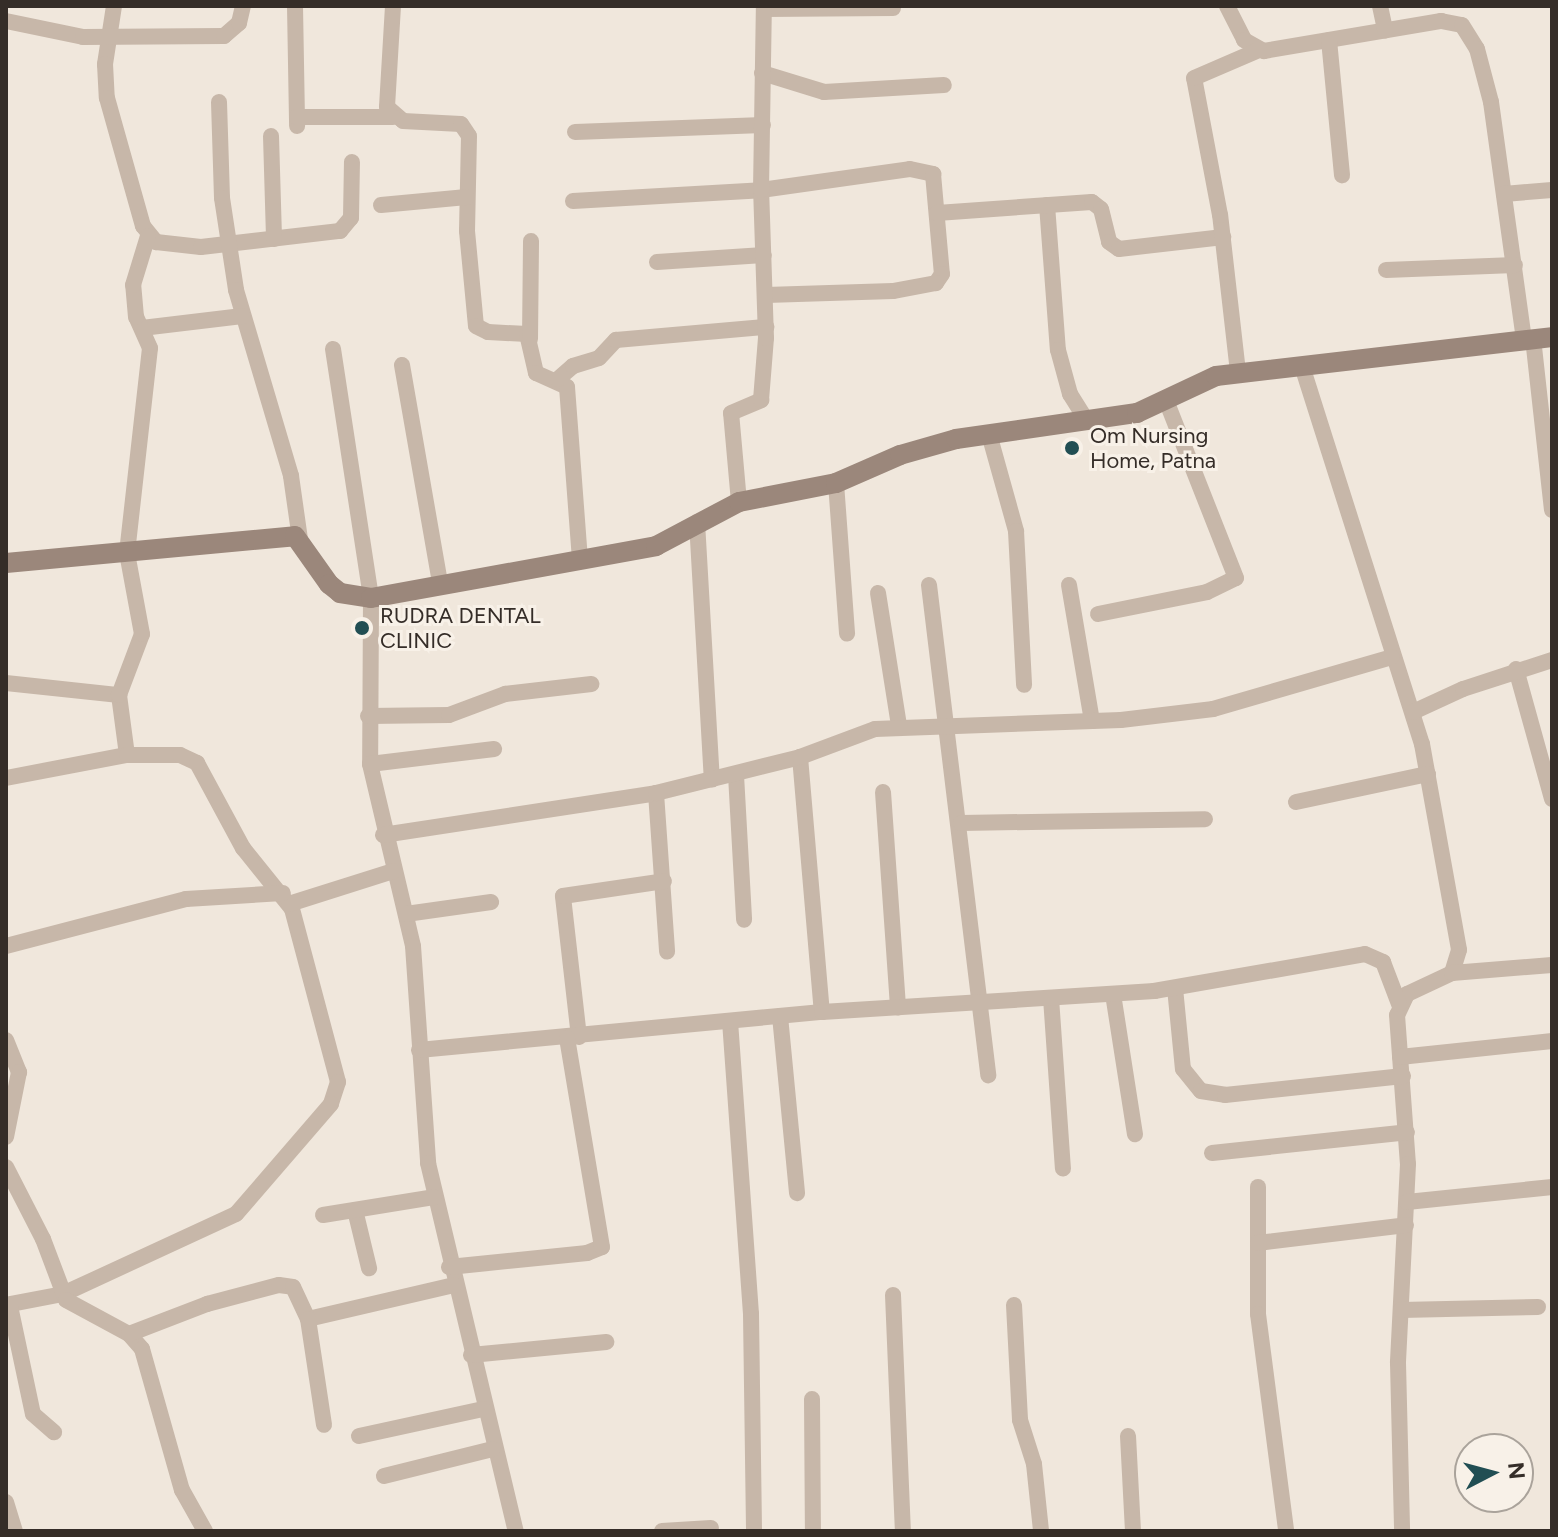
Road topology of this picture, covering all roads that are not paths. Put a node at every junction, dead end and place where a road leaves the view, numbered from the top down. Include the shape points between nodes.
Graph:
1 (114, 6) edge
2 (243, 6) edge
3 (295, 6) edge
4 (393, 6) edge
5 (1227, 6) edge
6 (1380, 6) edge
7 (1459, 6) edge
8 (764, 8) edge
9 (893, 8) edge
10 (6, 21) edge
11 (1462, 25) junction
12 (1385, 30) junction
13 (109, 37) junction
14 (1329, 40) junction
15 (1259, 50) junction
16 (762, 73) junction
17 (944, 85) dead end
18 (219, 102) dead end
19 (393, 117) junction
20 (763, 125) junction
21 (575, 132) dead end
22 (271, 136) dead end
23 (352, 162) dead end
24 (1342, 175) dead end
25 (761, 190) junction
26 (1552, 190) edge
27 (1504, 194) junction
28 (467, 197) junction
29 (573, 201) dead end
30 (381, 205) dead end
31 (1047, 205) junction
32 (937, 213) junction
33 (148, 236) junction
34 (1223, 237) junction
35 (274, 239) junction
36 (531, 241) dead end
37 (229, 245) junction
38 (764, 255) junction
39 (657, 262) dead end
40 (1515, 265) junction
41 (1386, 270) dead end
42 (766, 295) junction
43 (242, 316) junction
44 (766, 327) junction
45 (142, 328) junction
46 (1536, 338) edge
47 (530, 339) junction
48 (333, 349) dead end
49 (402, 365) dead end
50 (1302, 366) junction
51 (1238, 372) junction
52 (558, 379) junction
53 (1165, 398) junction
54 (1086, 420) junction
55 (989, 434) junction
56 (836, 483) junction
57 (739, 502) junction
58 (1552, 510) edge
59 (697, 522) junction
60 (300, 539) junction
61 (127, 553) junction
62 (580, 560) junction
63 (6, 563) edge
64 (440, 583) junction
65 (929, 585) dead end
66 (1069, 585) dead end
67 (878, 593) dead end
68 (371, 598) junction
69 (1098, 614) dead end
70 (847, 634) dead end
71 (1392, 657) junction
72 (1552, 660) edge
73 (1516, 669) junction
74 (6, 683) edge
75 (591, 684) dead end
76 (1024, 685) dead end
77 (119, 695) junction
78 (1413, 712) junction
79 (368, 716) junction
80 (1092, 721) junction
81 (899, 725) junction
82 (950, 725) junction
83 (494, 749) dead end
84 (127, 755) junction
85 (800, 757) junction
86 (370, 764) junction
87 (1428, 774) junction
88 (736, 775) junction
89 (6, 778) edge
90 (712, 780) junction
91 (883, 792) dead end
92 (656, 793) junction
93 (1552, 799) edge
94 (1296, 802) dead end
95 (1205, 819) dead end
96 (961, 823) junction
97 (383, 835) junction
98 (393, 871) junction
99 (664, 881) junction
100 (286, 898) junction
101 (491, 902) dead end
102 (406, 914) junction
103 (744, 920) dead end
104 (6, 946) edge
105 (667, 952) dead end
106 (1552, 965) edge
107 (1452, 973) junction
108 (1175, 988) junction
109 (1113, 994) junction
110 (1051, 998) junction
111 (982, 1002) junction
112 (1399, 1004) junction
113 (898, 1007) junction
114 (822, 1012) junction
115 (780, 1016) junction
116 (730, 1021) junction
117 (573, 1037) junction
118 (6, 1040) edge
119 (1552, 1041) edge
120 (419, 1050) junction
121 (1400, 1057) junction
122 (988, 1075) dead end
123 (1403, 1076) junction
124 (1407, 1132) junction
125 (1135, 1134) dead end
126 (6, 1137) edge
127 (1212, 1153) dead end
128 (6, 1167) edge
129 (1063, 1169) dead end
130 (1258, 1187) dead end
131 (1552, 1187) edge
132 (797, 1193) dead end
133 (434, 1197) junction
134 (1407, 1202) junction
135 (355, 1210) junction
136 (323, 1215) dead end
137 (1406, 1225) junction
138 (1258, 1243) junction
139 (449, 1267) junction
140 (369, 1268) dead end
141 (454, 1285) junction
142 (63, 1294) junction
143 (893, 1295) dead end
144 (8, 1305) edge
145 (1014, 1305) dead end
146 (1538, 1307) dead end
147 (1401, 1310) junction
148 (308, 1319) junction
149 (129, 1334) junction
150 (606, 1342) dead end
151 (471, 1355) junction
152 (812, 1399) dead end
153 (483, 1409) junction
154 (324, 1425) dead end
155 (54, 1432) dead end
156 (359, 1436) dead end
157 (1128, 1436) dead end
158 (493, 1449) junction
159 (384, 1476) dead end
160 (6, 1502) edge
161 (196, 1528) edge
162 (711, 1528) dead end
163 (15, 1531) edge
164 (516, 1531) edge
165 (662, 1531) edge
166 (754, 1531) edge
167 (813, 1531) edge
168 (903, 1531) edge
169 (1041, 1531) edge
170 (1133, 1531) edge
171 (1286, 1531) edge
172 (1402, 1531) edge

1 - 13 street
2 - 13 street via 239,23 224,36
3 - 19 street via 297,122
4 - 19 street via 386,90
5 - 15 street via 1244,40
6 - 12 street
7 - 11 street
8 - 9 street
8 - 16 street
10 - 13 street via 57,34
11 - 12 street via 1441,21
11 - 27 street via 1483,68
12 - 14 street
13 - 33 street via 107,98
14 - 15 street
14 - 24 street
15 - 34 street via 1194,78
16 - 17 street via 824,92
16 - 20 street
18 - 37 street
19 - 28 street via 466,128
20 - 21 street
20 - 25 street
22 - 35 street
23 - 35 street via 348,226
25 - 29 street
25 - 32 street via 922,168 933,174
25 - 38 street
26 - 27 street
27 - 40 street
28 - 30 street
28 - 47 street via 474,320 481,330 521,332
31 - 32 street
31 - 34 street via 1097,205 1109,242 1119,249
31 - 54 street via 1058,350 1070,394
32 - 42 street via 942,274 936,283 893,291
33 - 37 street via 181,247
33 - 45 street via 133,285
34 - 51 street
35 - 37 street
36 - 47 street
37 - 43 street
38 - 39 street
38 - 42 street
40 - 41 street
40 - 46 street
42 - 44 street
43 - 45 street
43 - 60 street via 291,476
44 - 52 street via 616,340 599,358 573,366
44 - 57 street via 761,400 731,413
45 - 61 street via 150,348
46 - 50 street
46 - 58 street
47 - 52 street via 536,373
48 - 68 street
49 - 64 street
50 - 51 street
50 - 71 street
51 - 53 street via 1196,382
52 - 62 street via 569,396
53 - 54 street via 1137,413
53 - 69 street via 1236,578 1207,592
54 - 55 street
55 - 56 street via 925,446
55 - 76 street via 1016,531
56 - 57 street
56 - 70 street
57 - 59 street
59 - 62 street via 656,546
59 - 90 street
60 - 61 street via 270,537
60 - 68 street via 329,584 340,593
61 - 63 street
61 - 77 street via 142,634
62 - 64 street
64 - 68 street
65 - 82 street
66 - 80 street
67 - 81 street
68 - 79 street
71 - 78 street
71 - 80 street via 1241,704
72 - 73 street
73 - 78 street
73 - 93 street
74 - 77 street
75 - 79 street via 505,694 449,715
77 - 84 street
78 - 87 street
79 - 86 street
80 - 82 street
81 - 82 street
81 - 85 street via 852,735
82 - 96 street
83 - 86 street
84 - 89 street
84 - 100 street via 180,755 197,763 243,848
85 - 88 street
85 - 114 street
86 - 97 street
87 - 94 street
87 - 107 street via 1458,931 1458,964
88 - 90 street
88 - 103 street
90 - 92 street
91 - 113 street
92 - 97 street
92 - 99 street
95 - 96 street
96 - 111 street
97 - 98 street
98 - 100 street
98 - 102 street
99 - 105 street
99 - 117 street via 563,896
100 - 104 street via 186,899
100 - 142 street via 332,1051 338,1082 331,1104 236,1214
101 - 102 street
102 - 120 street
106 - 107 street
107 - 112 street via 1407,994
108 - 109 street
108 - 112 street via 1365,954 1383,962
108 - 123 street via 1183,1069 1201,1091 1225,1095
109 - 110 street
109 - 125 street
110 - 111 street
110 - 129 street
111 - 113 street
111 - 122 street
112 - 121 street
113 - 114 street
114 - 115 street
115 - 116 street
115 - 132 street
116 - 117 street
116 - 166 street via 751,1314
117 - 120 street
117 - 139 street via 602,1247 587,1253
118 - 126 street via 19,1072
119 - 121 street
120 - 133 street
121 - 123 street
123 - 124 street
124 - 127 street
124 - 134 street
128 - 142 street via 43,1239
130 - 138 street
131 - 134 street
133 - 135 street
133 - 139 street
134 - 137 street
135 - 136 street
135 - 140 street
137 - 138 street
137 - 147 street
138 - 171 street via 1264,1389
139 - 141 street
141 - 148 street
141 - 151 street
142 - 144 street
142 - 149 street via 87,1315
143 - 168 street
144 - 155 street via 33,1414
145 - 169 street via 1020,1420 1034,1464
146 - 147 street
147 - 172 street
148 - 149 street via 293,1287 279,1285 177,1314
148 - 154 street
149 - 161 street via 151,1366
150 - 151 street
151 - 153 street
152 - 167 street
153 - 156 street
153 - 158 street
157 - 170 street
158 - 159 street
158 - 164 street
160 - 163 street
162 - 165 street

